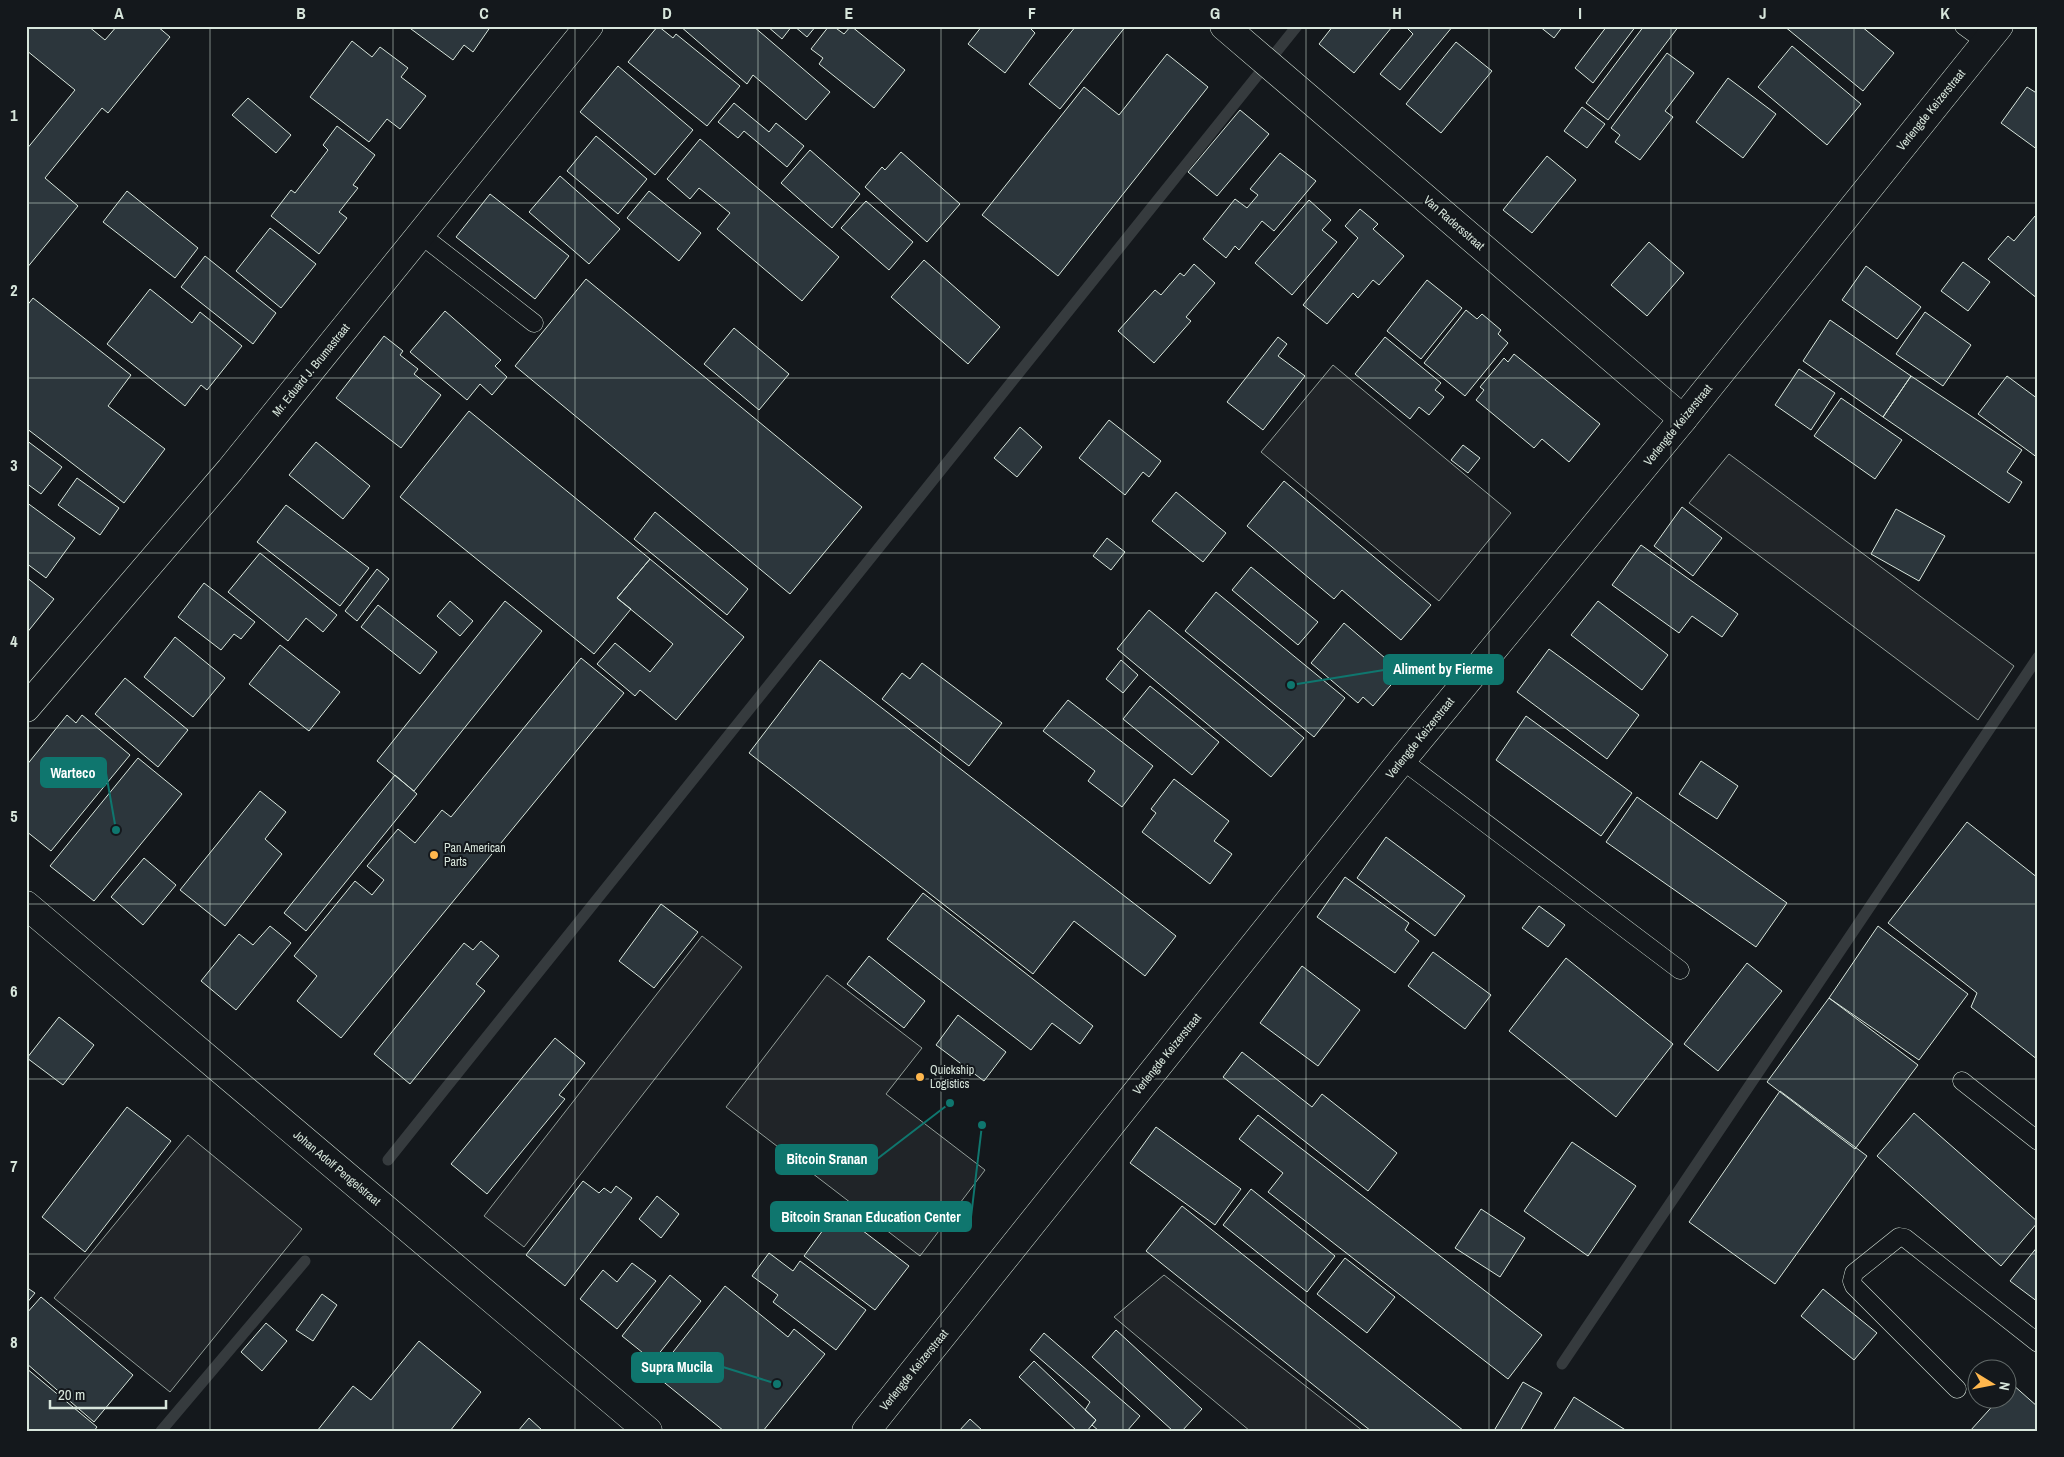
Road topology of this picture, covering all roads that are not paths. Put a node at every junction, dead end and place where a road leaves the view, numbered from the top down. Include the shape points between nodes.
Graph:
1 (590, 26) edge
2 (1224, 26) edge
3 (1983, 32) edge
4 (421, 235) junction
5 (534, 323) dead end
6 (1683, 419) junction
7 (26, 708) edge
8 (1402, 760) junction
9 (26, 905) edge
10 (1680, 970) dead end
11 (1962, 1081) dead end
12 (2038, 1141) edge
13 (2038, 1343) edge
14 (1957, 1389) dead end
15 (648, 1431) edge
16 (866, 1431) edge

1 - 4 main road, Mr. Eduard J. Brumastraat
2 - 6 main road, Van Radersstraat
3 - 6 main road, Verlengde Keizerstraat
4 - 5 lane
4 - 7 main road, Mr. Eduard J. Brumastraat via 230,470
6 - 8 main road, Verlengde Keizerstraat
8 - 10 lane
8 - 16 main road, Verlengde Keizerstraat
9 - 15 main road, Johan Adolf Pengelstraat
11 - 12 lane
13 - 14 lane via 1906,1238 1899,1237 1854,1273 1854,1286

